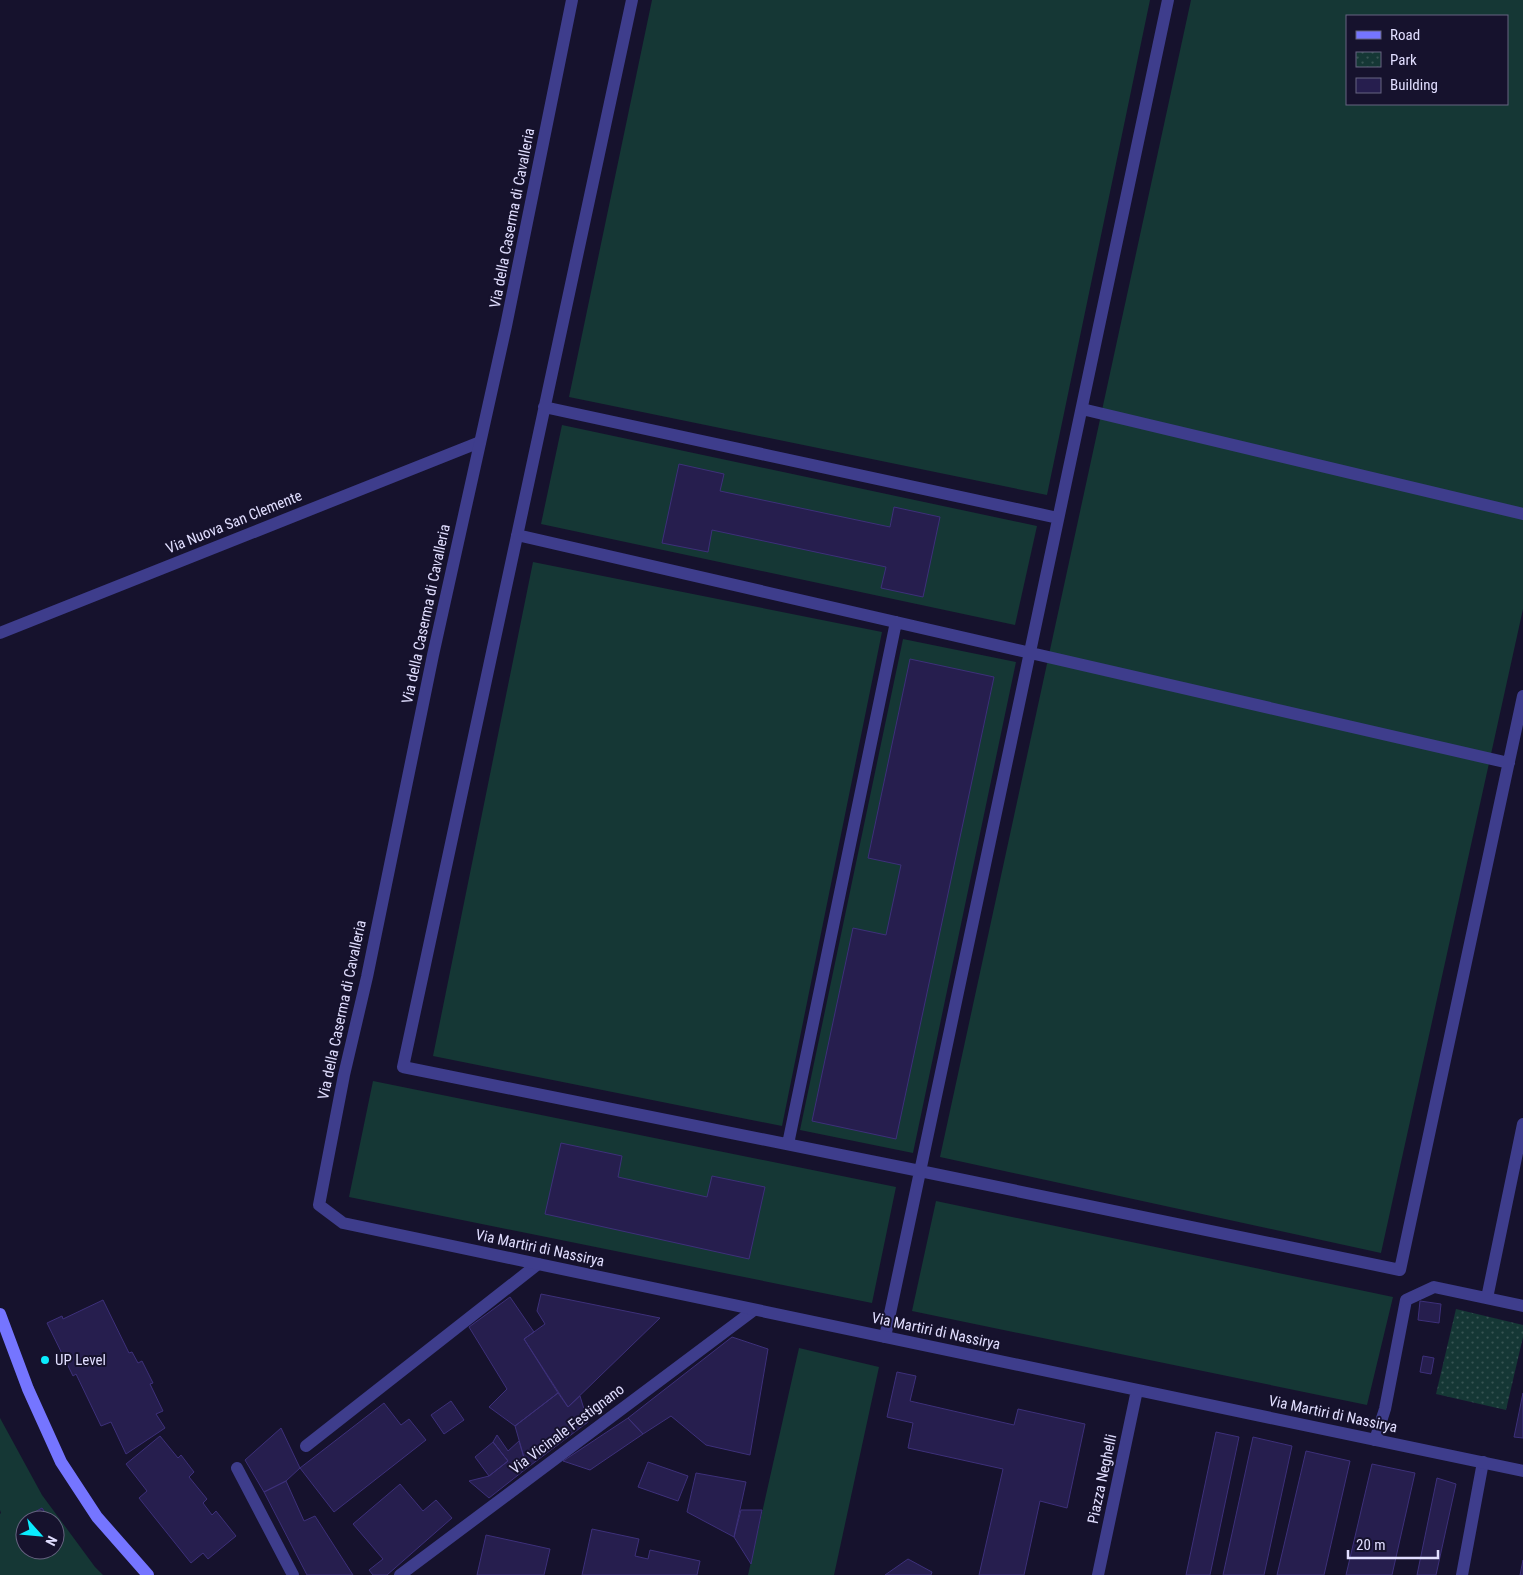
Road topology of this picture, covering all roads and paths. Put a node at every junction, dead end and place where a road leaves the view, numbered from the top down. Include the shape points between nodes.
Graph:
1 (572, 0) edge
2 (632, 0) edge
3 (1168, 0) edge
4 (544, 407) junction
5 (1082, 408) junction
6 (480, 442) junction
7 (1523, 514) edge
8 (1058, 518) junction
9 (517, 535) junction
10 (896, 622) junction
11 (0, 633) edge
12 (1030, 653) junction
13 (1523, 696) edge
14 (1509, 763) junction
15 (1523, 1124) edge
16 (788, 1144) junction
17 (920, 1170) junction
18 (343, 1223) joint
19 (538, 1264) junction
20 (1486, 1298) junction
21 (1523, 1306) edge
22 (754, 1310) junction
23 (0, 1314) edge
24 (885, 1337) junction
25 (1137, 1390) junction
26 (1375, 1440) junction
27 (306, 1446) dead end
28 (1483, 1462) junction
29 (237, 1468) dead end
30 (1523, 1471) edge
31 (148, 1575) edge
32 (293, 1575) edge
33 (400, 1575) edge
34 (1098, 1575) edge
35 (1462, 1575) edge

1 - 6 street, Via della Caserma di Cavalleria
2 - 4 street
3 - 5 street
4 - 8 street
4 - 9 street
5 - 7 street
5 - 8 street
6 - 11 street, Via Nuova San Clemente
6 - 18 street, Via della Caserma di Cavalleria via 319,1204
8 - 12 street
9 - 10 street
9 - 16 street via 403,1068
10 - 12 street
10 - 16 street
12 - 14 street
12 - 17 street
13 - 14 street
14 - 17 street via 1400,1270
15 - 20 street
16 - 17 street
17 - 24 street
18 - 19 street, Via Martiri di Nassirya
19 - 22 street, Via Martiri di Nassirya
19 - 27 street
20 - 21 street
20 - 26 street via 1434,1287 1406,1300 1385,1409
22 - 24 street, Via Martiri di Nassirya
22 - 33 street, Via Vicinale Festignano
23 - 31 street via 28,1389 61,1462 97,1517
24 - 25 street, Via Martiri di Nassirya
25 - 26 street, Via Martiri di Nassirya
25 - 34 street, Piazza Neghelli
26 - 28 street, Via Martiri di Nassirya
28 - 30 street, Via Martiri di Nassirya
28 - 35 street
29 - 32 street

